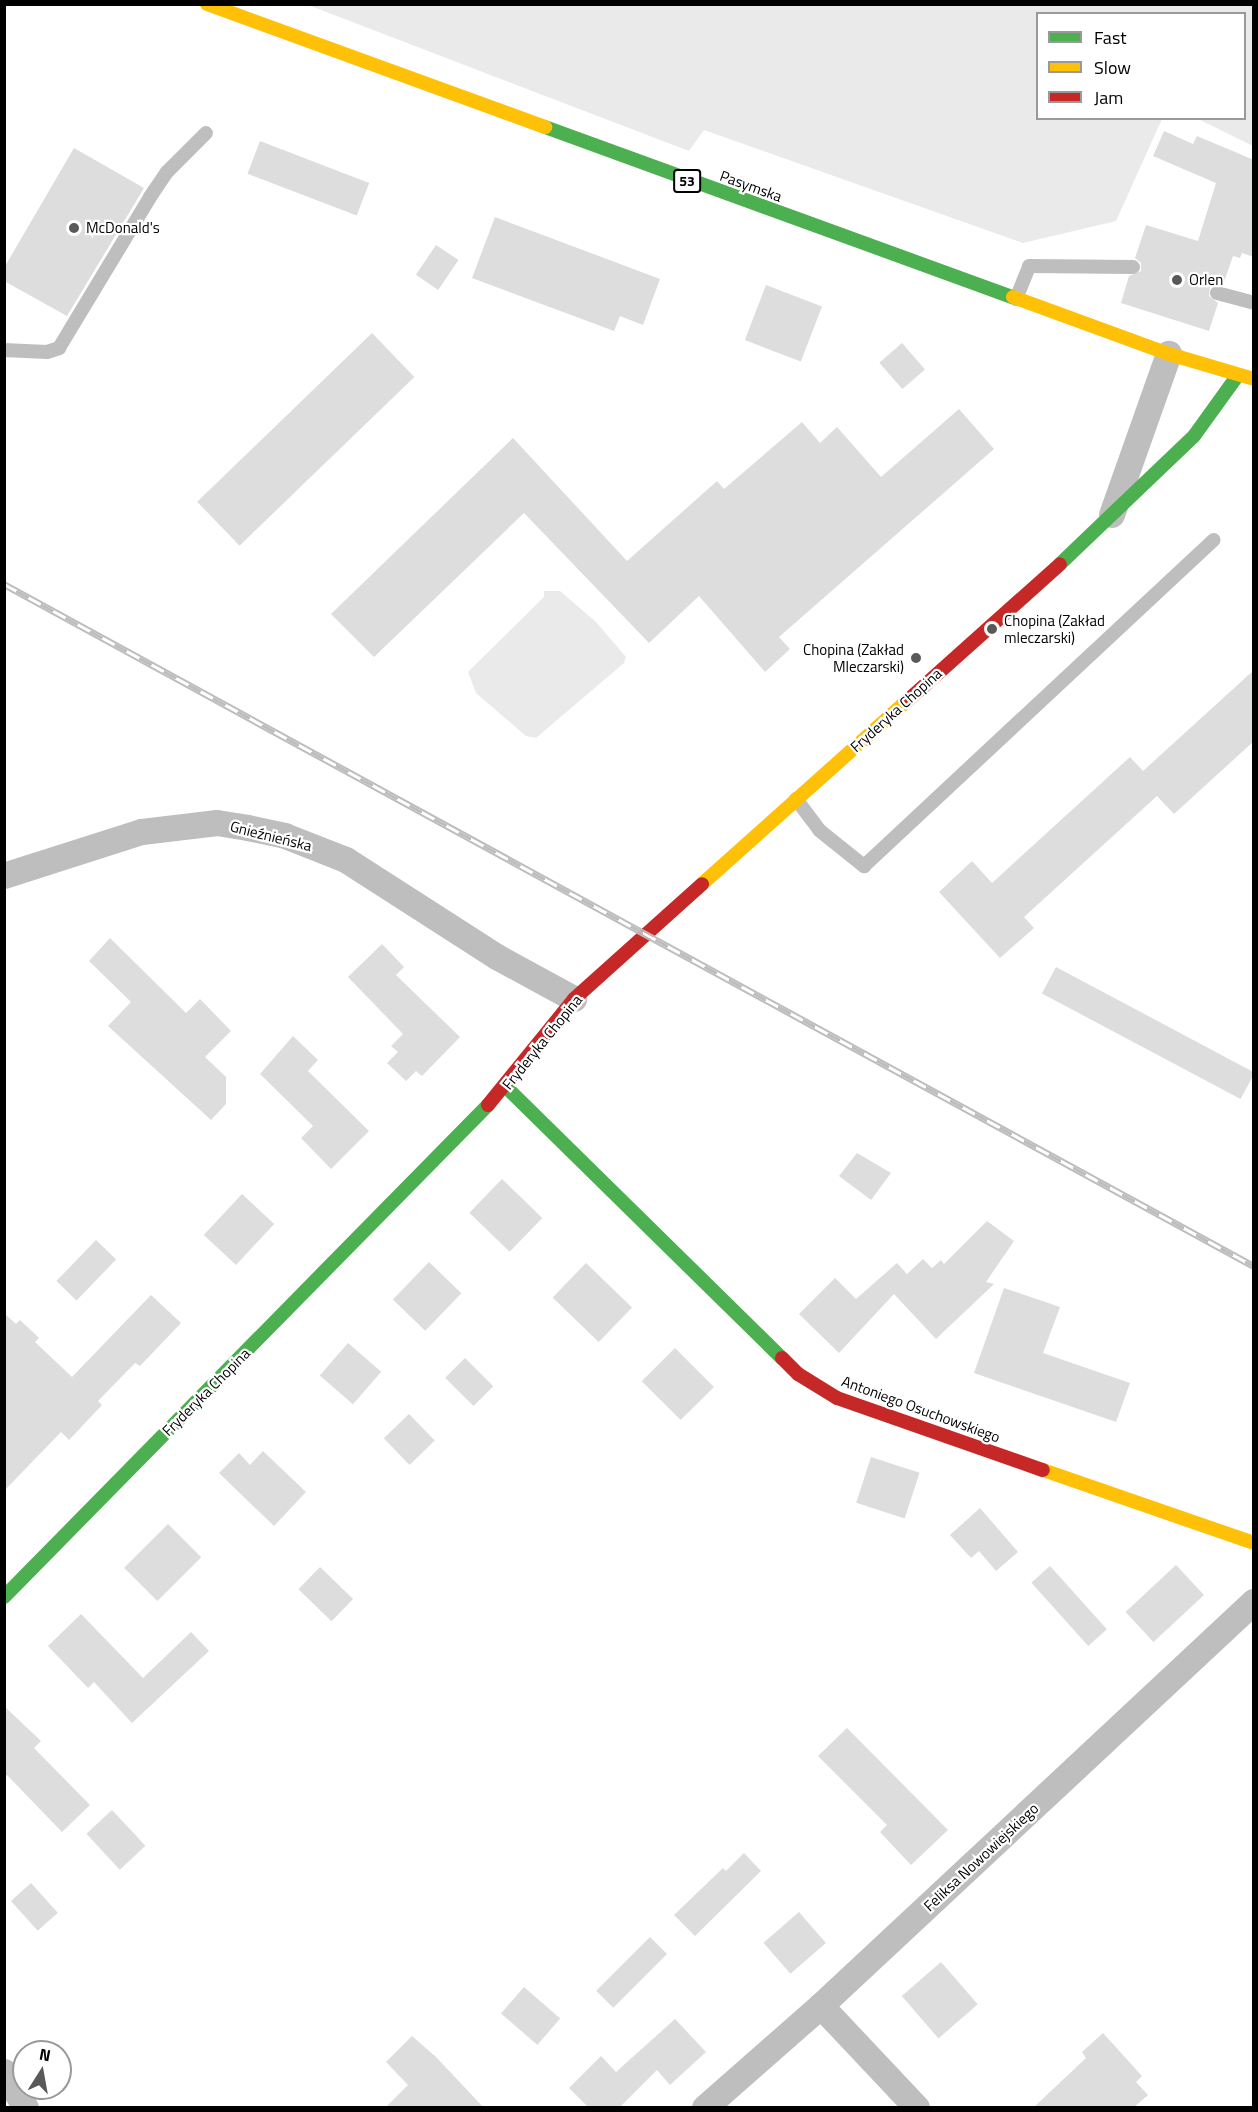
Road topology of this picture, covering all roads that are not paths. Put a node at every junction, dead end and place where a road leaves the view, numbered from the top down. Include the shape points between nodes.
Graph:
1 (207, 4) edge
2 (206, 134) dead end
3 (1133, 267) dead end
4 (1217, 293) dead end
5 (1016, 299) junction
6 (1254, 303) edge
7 (6, 348) edge
8 (1169, 354) junction
9 (1238, 375) junction
10 (1254, 379) edge
11 (1110, 519) junction
12 (1213, 540) dead end
13 (796, 799) junction
14 (4, 876) edge
15 (574, 999) junction
16 (506, 1087) junction
17 (1254, 1543) edge
18 (4, 1597) edge
19 (1254, 1602) edge
20 (821, 2006) junction
21 (4, 2072) edge
22 (26, 2108) edge
23 (705, 2108) edge
24 (916, 2108) edge

1 - 5 street, Pasymska / 53
2 - 7 lane via 167,172 150,196 59,348 47,352
3 - 5 lane via 1029,266
4 - 6 lane
5 - 8 street, Pasymska / 53
8 - 9 street, Pasymska / 53
8 - 11 street, Fryderyka Chopina
9 - 10 street, Pasymska / 53
9 - 11 street, Fryderyka Chopina via 1194,436
11 - 13 street, Fryderyka Chopina
12 - 13 lane via 864,866 819,830
13 - 15 street, Fryderyka Chopina
14 - 15 street, Gnieźnieńska via 142,832 217,823 248,828 304,842 346,860 497,957
15 - 16 street, Fryderyka Chopina
16 - 17 street, Antoniego Osuchowskiego via 798,1374 837,1398
16 - 18 street, Fryderyka Chopina
19 - 20 street, Feliksa Nowowiejskiego
20 - 23 street, Feliksa Nowowiejskiego
20 - 24 street
21 - 22 street

